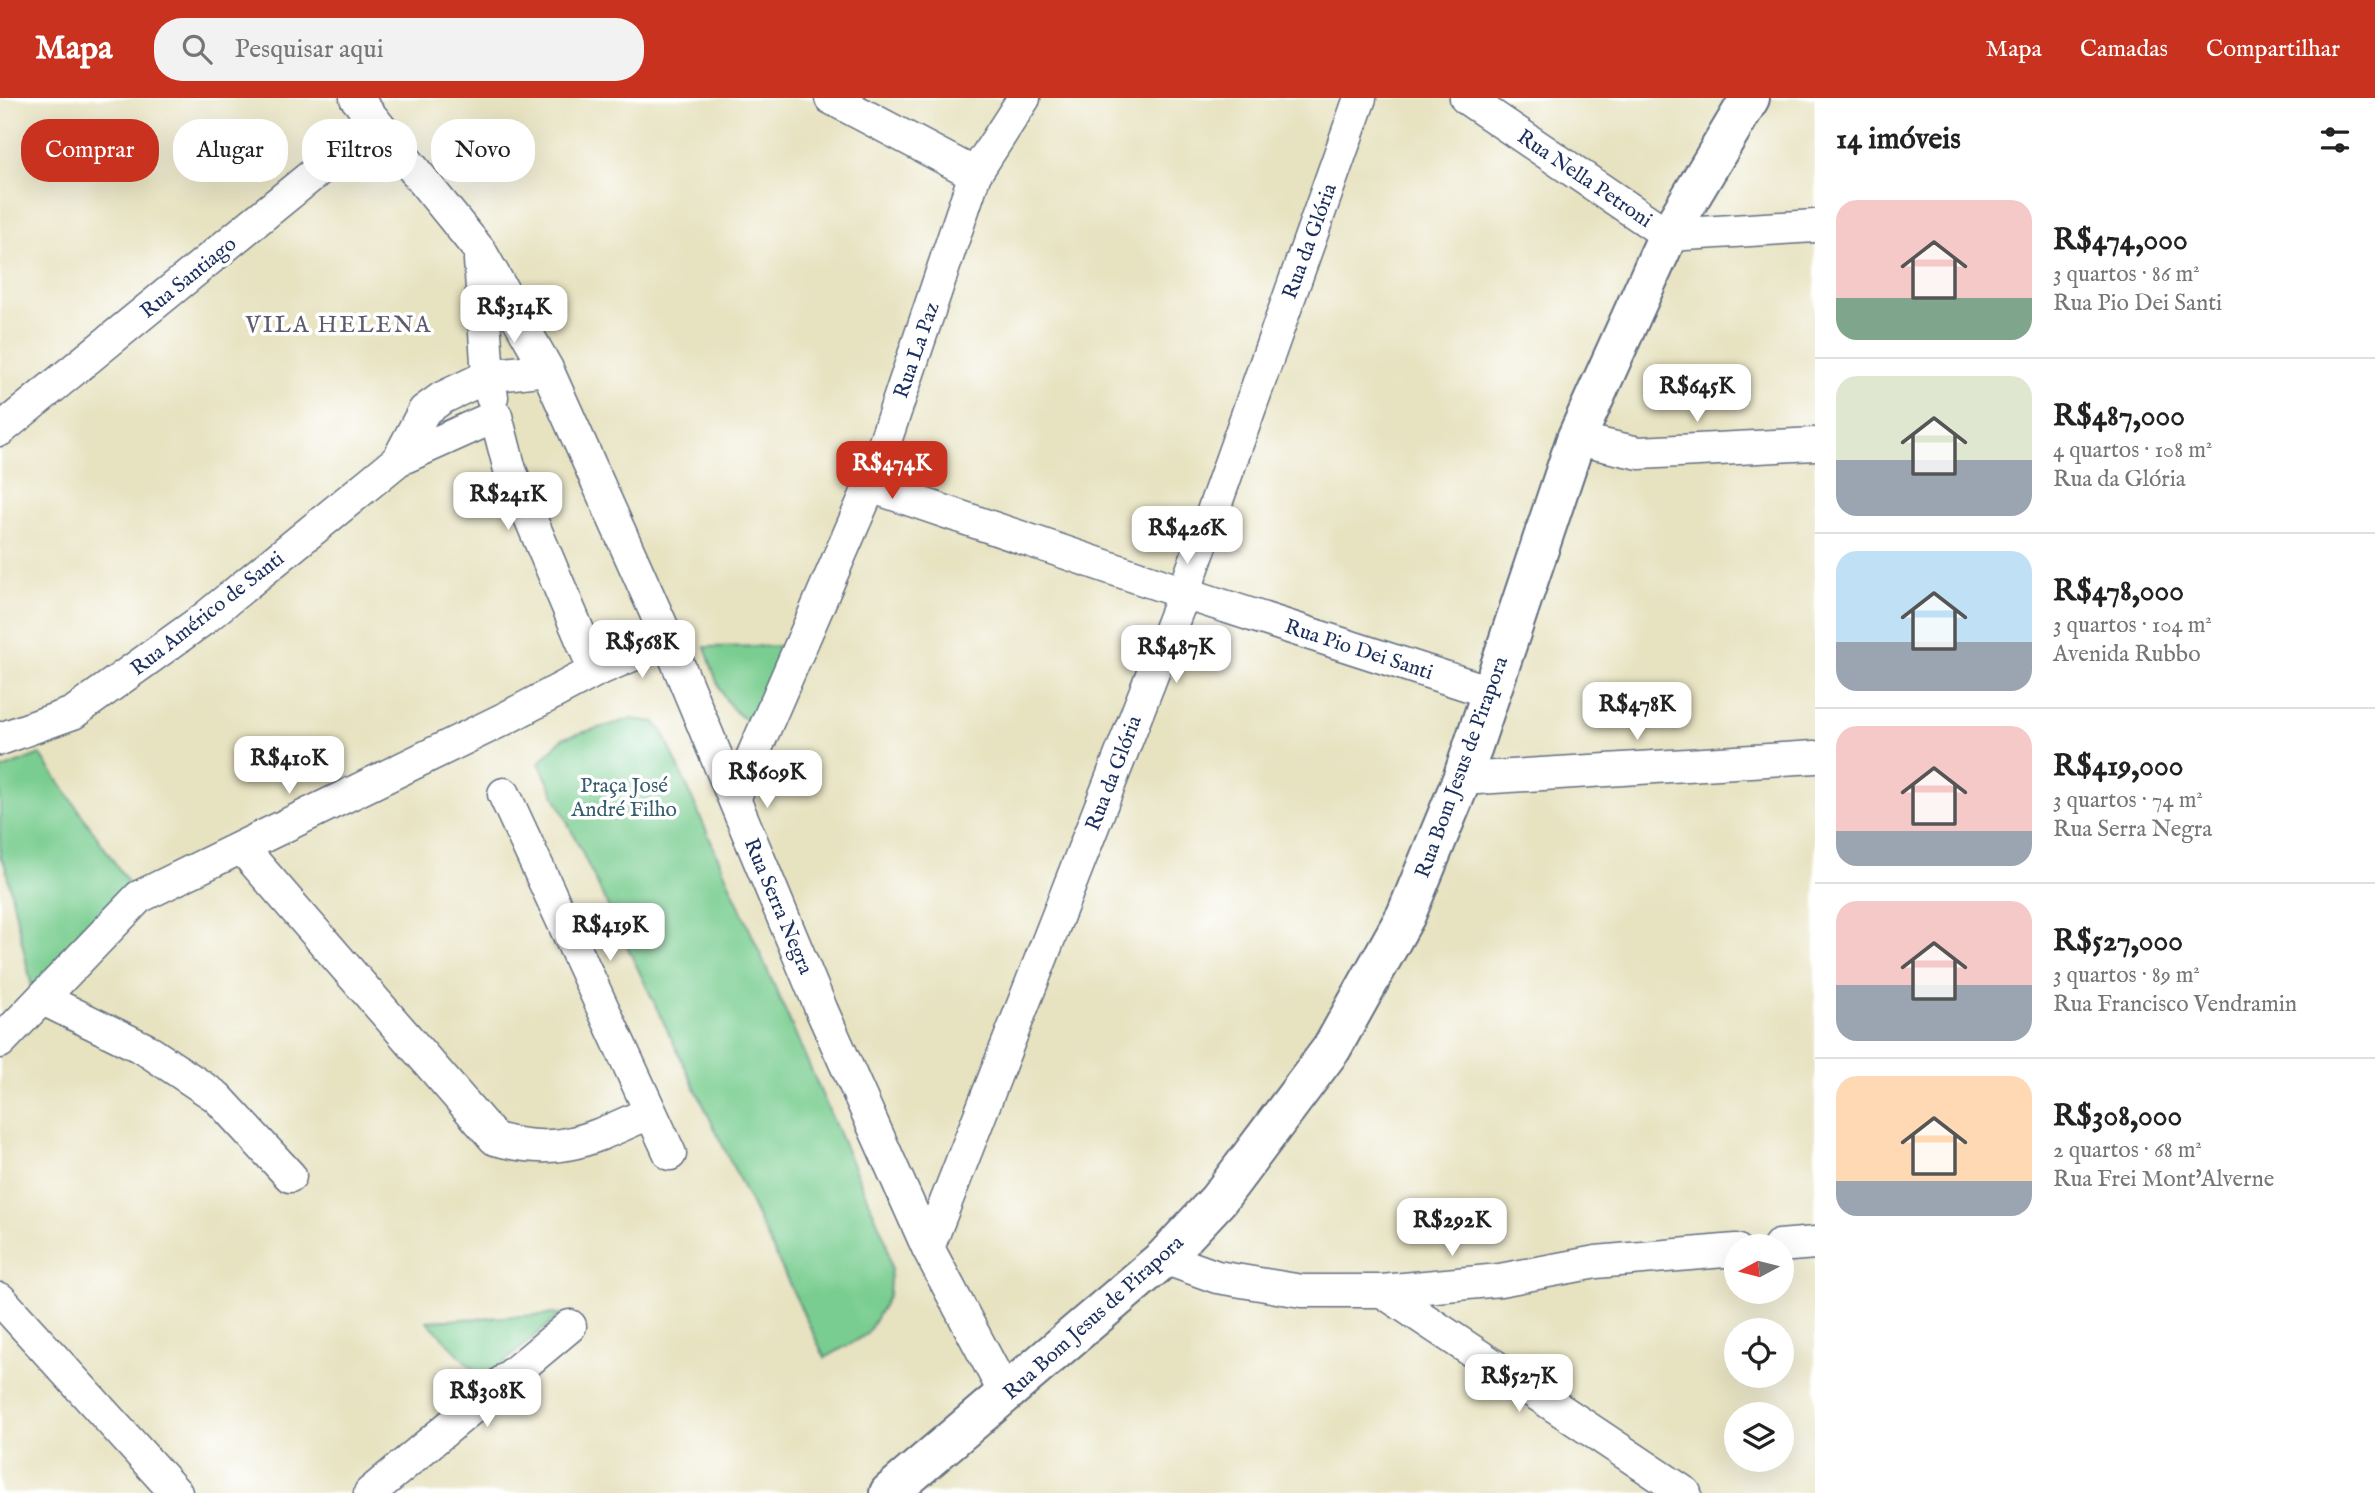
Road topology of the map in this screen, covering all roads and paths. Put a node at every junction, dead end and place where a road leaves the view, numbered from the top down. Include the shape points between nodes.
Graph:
1 (356, 98) edge
2 (831, 98) edge
3 (1024, 98) edge
4 (1360, 98) edge
5 (1466, 98) edge
6 (1750, 98) edge
7 (373, 119) edge
8 (417, 173) edge
9 (975, 174) junction
10 (304, 182) edge
11 (1815, 226) edge
12 (1668, 235) junction
13 (480, 251) junction
14 (547, 369) junction
15 (488, 376) junction
16 (496, 416) junction
17 (0, 430) edge
18 (1576, 439) junction
19 (1815, 444) edge
20 (398, 460) junction
21 (870, 486) junction
22 (1184, 593) junction
23 (668, 640) junction
24 (595, 671) junction
25 (1490, 692) junction
26 (0, 739) edge
27 (1815, 758) edge
28 (1462, 779) junction
29 (504, 793) dead end
30 (734, 799) junction
31 (242, 848) junction
32 (43, 999) junction
33 (0, 1042) edge
34 (649, 1113) junction
35 (670, 1154) dead end
36 (290, 1176) dead end
37 (1815, 1243) edge
38 (1794, 1245) edge
39 (928, 1248) junction
40 (1724, 1251) edge
41 (1164, 1258) junction
42 (1382, 1291) junction
43 (0, 1299) edge
44 (570, 1326) dead end
45 (1006, 1395) junction
46 (176, 1493) edge
47 (370, 1493) edge
48 (888, 1493) edge
49 (1685, 1493) edge

1 - 7 street, Rua Serra Negra
2 - 9 street
3 - 9 street, Rua La Paz
4 - 22 street, Rua da Glória
5 - 12 street, Rua Nella Petroni
6 - 12 street, Rua Bom Jesus de Pirapora
8 - 13 street, Rua Serra Negra
9 - 21 street, Rua La Paz
10 - 17 street, Rua Santiago
11 - 12 street
12 - 18 street, Rua Bom Jesus de Pirapora
13 - 14 street, Rua Serra Negra
13 - 15 street
14 - 15 street
14 - 23 street, Rua Serra Negra
15 - 16 street
15 - 20 street via 424,411
16 - 20 street
16 - 24 street via 510,470
18 - 19 street via 1639,453
18 - 25 street, Rua Bom Jesus de Pirapora
20 - 26 street, Rua Américo de Santi via 205,618 74,713
21 - 22 street, Rua Pio Dei Santi
21 - 30 street, Rua La Paz
22 - 25 street, Rua Pio Dei Santi
22 - 39 street, Rua da Glória
23 - 24 street
23 - 30 street, Rua Serra Negra
24 - 31 street
25 - 28 street, Rua Bom Jesus de Pirapora
27 - 28 street
28 - 41 street, Rua Bom Jesus de Pirapora via 1406,915 1332,1048 1218,1199
29 - 34 street
30 - 39 street, Rua Serra Negra
31 - 32 street via 139,897
31 - 34 street via 495,1139 529,1148 564,1146
32 - 33 street
32 - 36 street via 145,1049 218,1097
34 - 35 street
37 - 38 street
39 - 45 street, Rua Serra Negra
40 - 42 street via 1596,1262 1500,1280
41 - 42 street via 1217,1277 1302,1291
41 - 45 street, Rua Bom Jesus de Pirapora
42 - 49 street
43 - 46 street
44 - 47 street
45 - 48 street, Rua Bom Jesus de Pirapora

